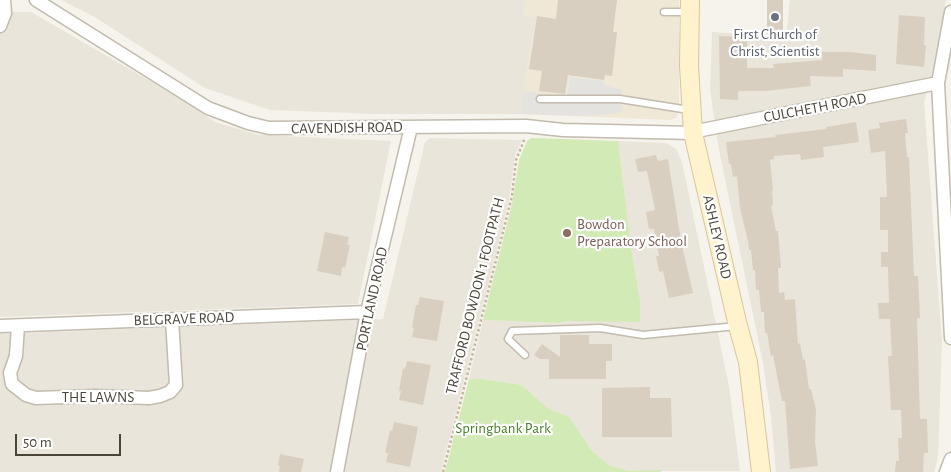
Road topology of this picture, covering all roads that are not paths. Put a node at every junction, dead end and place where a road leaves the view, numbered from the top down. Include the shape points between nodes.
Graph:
1 (4, 0) edge
2 (36, 0) edge
3 (689, 6) edge
4 (664, 12) dead end
5 (951, 12) edge
6 (0, 26) edge
7 (938, 83) junction
8 (540, 99) dead end
9 (690, 110) junction
10 (412, 127) junction
11 (692, 133) junction
12 (948, 191) edge
13 (367, 312) junction
14 (950, 315) edge
15 (172, 319) junction
16 (0, 326) edge
17 (18, 326) junction
18 (738, 326) junction
19 (951, 338) edge
20 (525, 354) dead end
21 (951, 459) edge
22 (337, 472) edge
23 (761, 472) edge
24 (946, 472) edge

1 - 6 street via 5,13
2 - 10 street, CAVENDISH ROAD via 208,108 248,123 294,129
3 - 4 lane
3 - 9 main road, ASHLEY ROAD
5 - 7 street
7 - 11 street, CULCHETH ROAD
7 - 12 street
8 - 9 lane via 620,100
9 - 11 main road, ASHLEY ROAD
10 - 11 street, CAVENDISH ROAD via 526,126
10 - 13 street, PORTLAND ROAD
11 - 18 main road, ASHLEY ROAD
12 - 14 street
13 - 15 street, BELGRAVE ROAD
13 - 22 street, PORTLAND ROAD
14 - 19 street
15 - 17 street, BELGRAVE ROAD
15 - 17 street, THE LAWNS via 176,385 170,392 149,398 36,398 26,395 12,384 10,374 16,356
16 - 17 street, BELGRAVE ROAD
18 - 20 lane via 643,335 600,328 512,331 508,339
18 - 23 main road, ASHLEY ROAD via 748,362
21 - 24 street

